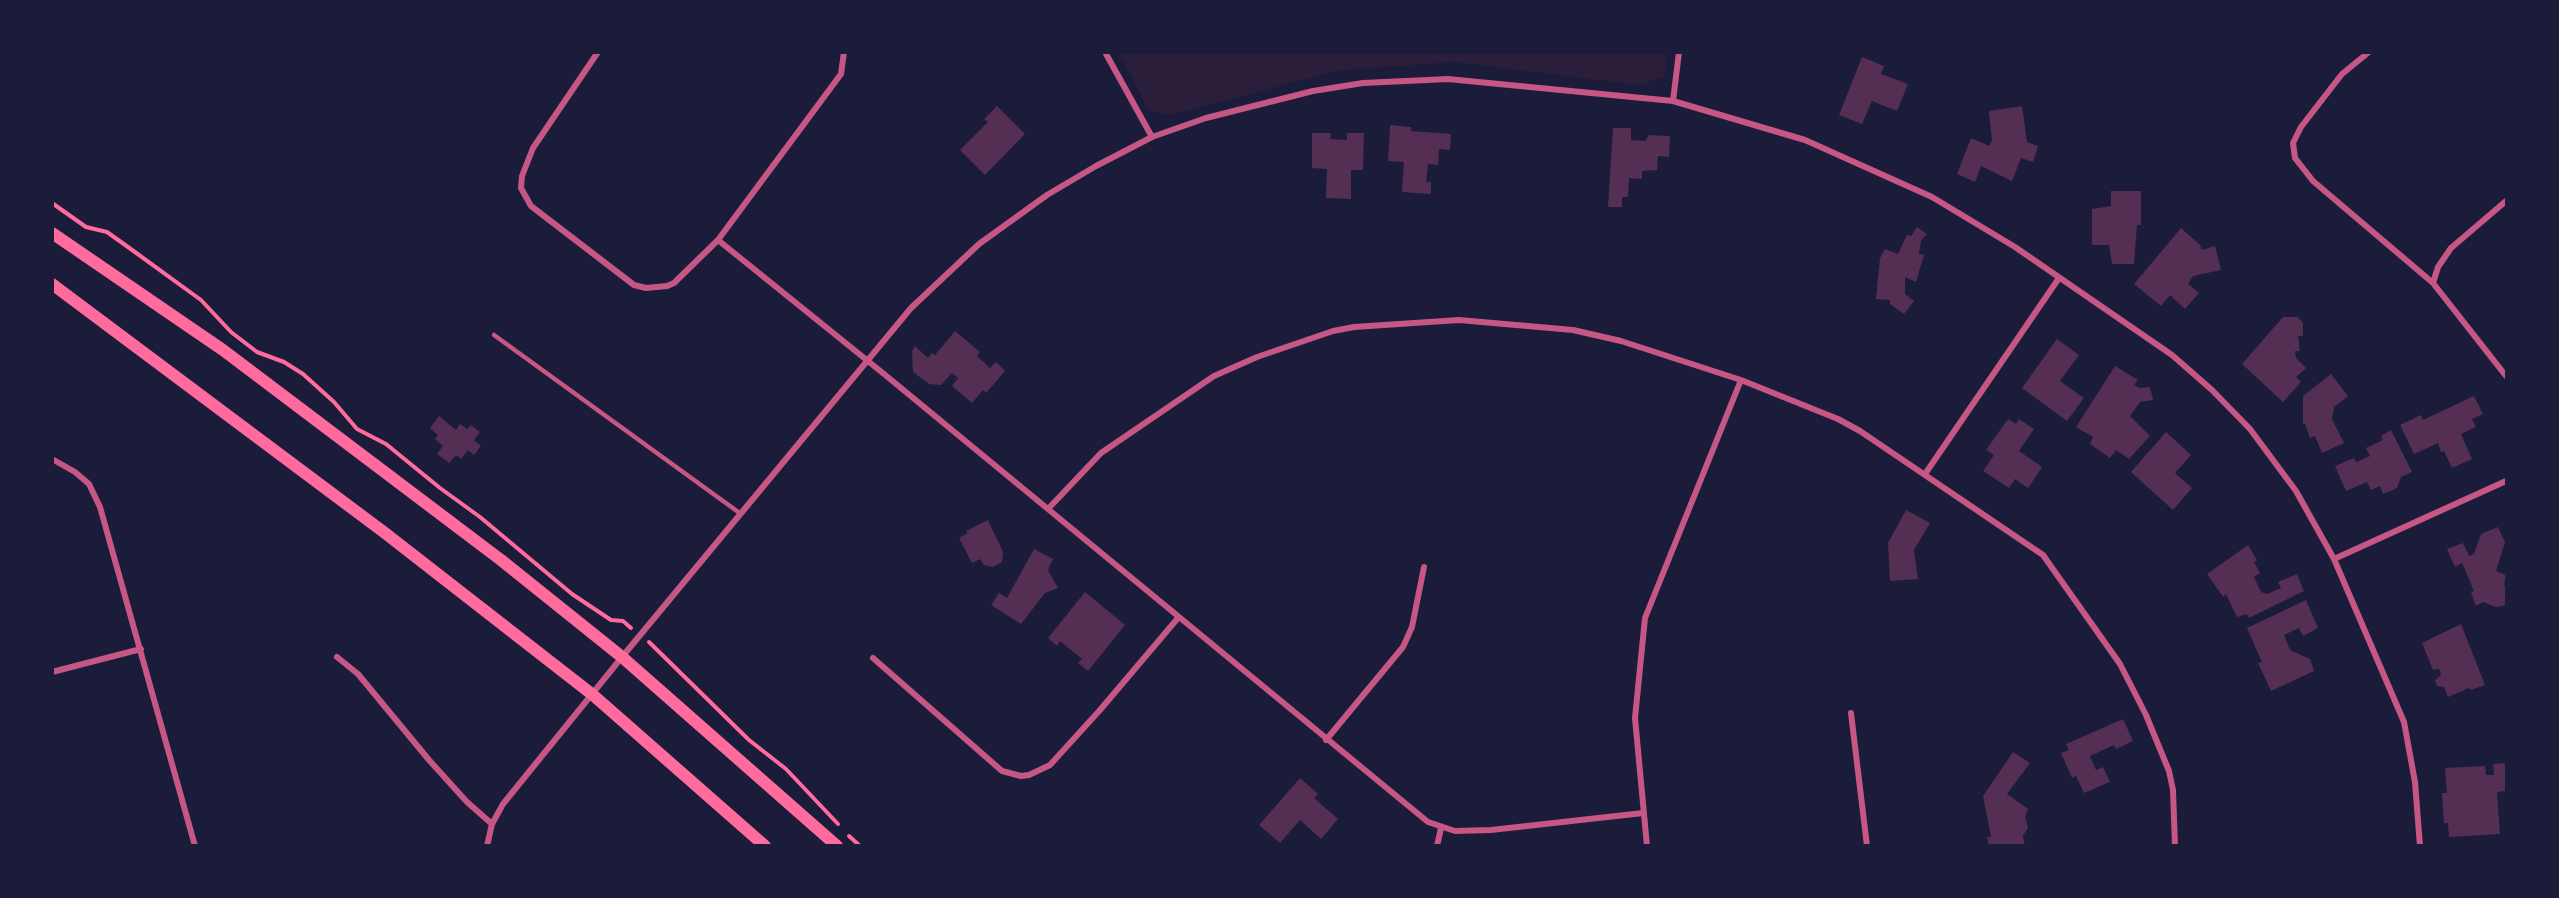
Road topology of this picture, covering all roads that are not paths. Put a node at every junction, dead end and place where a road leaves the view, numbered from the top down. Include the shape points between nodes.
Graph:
1 (598, 52) edge
2 (844, 52) edge
3 (1105, 52) edge
4 (1679, 52) edge
5 (2369, 52) edge
6 (1673, 100) junction
7 (1152, 137) junction
8 (2506, 201) edge
9 (52, 233) edge
10 (718, 240) junction
11 (2060, 278) junction
12 (2433, 283) junction
13 (52, 284) edge
14 (494, 335) dead end
15 (868, 361) junction
16 (2506, 376) edge
17 (1741, 380) junction
18 (52, 459) edge
19 (1925, 474) junction
20 (2506, 482) edge
21 (1048, 509) junction
22 (741, 514) junction
23 (2334, 559) junction
24 (1424, 567) dead end
25 (1178, 618) junction
26 (141, 649) junction
27 (337, 657) dead end
28 (622, 657) junction
29 (873, 658) dead end
30 (52, 672) edge
31 (593, 695) junction
32 (1851, 713) dead end
33 (1326, 740) junction
34 (1643, 813) junction
35 (492, 824) junction
36 (1441, 828) junction
37 (195, 846) edge
38 (487, 846) edge
39 (765, 846) edge
40 (837, 846) edge
41 (1437, 846) edge
42 (1647, 846) edge
43 (1868, 846) edge
44 (2175, 846) edge
45 (2420, 846) edge

1 - 10 street via 533,148 522,176 524,197 634,285 646,288 674,283
2 - 10 street via 841,74
3 - 7 street
4 - 6 street
5 - 12 street via 2342,74 2301,127 2293,151 2302,170 2313,181
6 - 7 street via 1448,79 1363,83 1253,104
6 - 11 street via 1805,140 1932,197
7 - 15 street via 1047,195 979,244 911,309
8 - 12 street via 2451,248
9 - 28 main road via 242,364 492,552
10 - 15 street
11 - 19 street
11 - 23 street via 2172,355 2212,390 2250,429 2296,491
12 - 16 street
13 - 31 main road via 385,533
14 - 22 lane
15 - 21 street
15 - 22 street
17 - 19 street via 1838,419
17 - 21 street via 1574,330 1458,320 1354,327 1257,357 1214,376 1101,453
17 - 34 street via 1645,618 1635,718
18 - 26 street via 89,484 100,507
19 - 44 street via 2043,555 2120,664 2169,771
20 - 23 street
21 - 25 street
22 - 28 street
23 - 45 street via 2404,722 2415,782
24 - 33 street via 1412,627 1403,647
25 - 29 street via 1050,765 1021,776 1002,771
25 - 33 street
26 - 30 street
26 - 37 street
27 - 35 street via 358,674 429,760
28 - 31 street
28 - 40 main road
31 - 35 street via 503,804
31 - 39 main road
32 - 43 street
33 - 36 street via 1428,822
34 - 36 street via 1491,830
34 - 42 street
35 - 38 street
36 - 41 street

